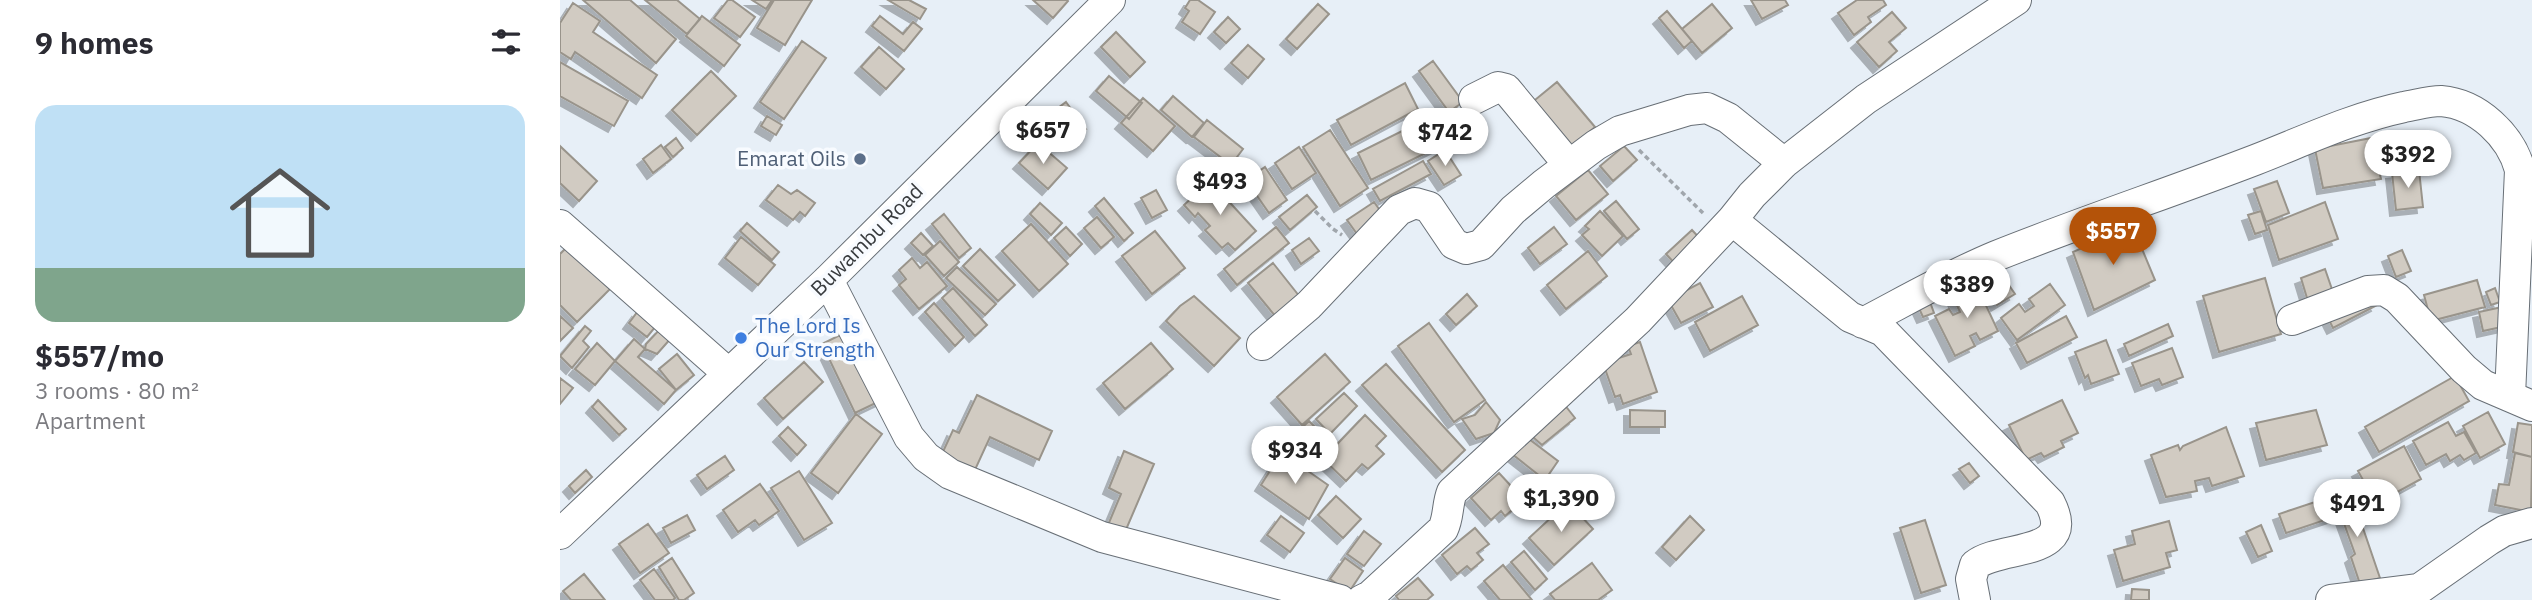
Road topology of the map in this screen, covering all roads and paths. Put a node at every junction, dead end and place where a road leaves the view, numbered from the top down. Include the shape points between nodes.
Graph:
1 (1110, 0) edge
2 (2016, 0) edge
3 (1474, 99) dead end
4 (1620, 131) junction
5 (1784, 163) junction
6 (1569, 165) junction
7 (1315, 211) dead end
8 (560, 225) edge
9 (1727, 225) junction
10 (1362, 247) junction
11 (828, 280) junction
12 (2292, 320) dead end
13 (1863, 323) junction
14 (1262, 345) dead end
15 (729, 374) junction
16 (2521, 401) edge
17 (564, 522) edge
18 (2532, 523) edge
19 (1340, 600) edge
20 (1362, 600) edge
21 (1975, 600) edge
22 (2331, 600) edge

1 - 11 street, Buwambu Road
2 - 5 street via 1866,99
3 - 6 street via 1498,87 1506,89
4 - 5 street via 1707,108 1728,118
4 - 6 street
4 - 9 path
5 - 9 street
6 - 10 street via 1513,209 1480,245 1466,249 1454,244 1429,207 1415,203 1399,210
7 - 10 path
8 - 15 street
9 - 13 street
9 - 20 street via 1638,320 1452,492 1443,529
10 - 14 street via 1309,305
11 - 15 street, Buwambu Road
11 - 19 street via 909,438 950,474 1101,537
12 - 16 street via 2368,291 2384,290 2483,385
13 - 16 street via 1996,257 2340,125 2441,101 2465,107 2496,128 2516,155 2520,170
13 - 21 street via 1895,342 2050,503 2055,514 2056,530 2051,538 1975,565 1971,579
15 - 17 street, Buwambu Road
18 - 22 street via 2504,531 2419,589

